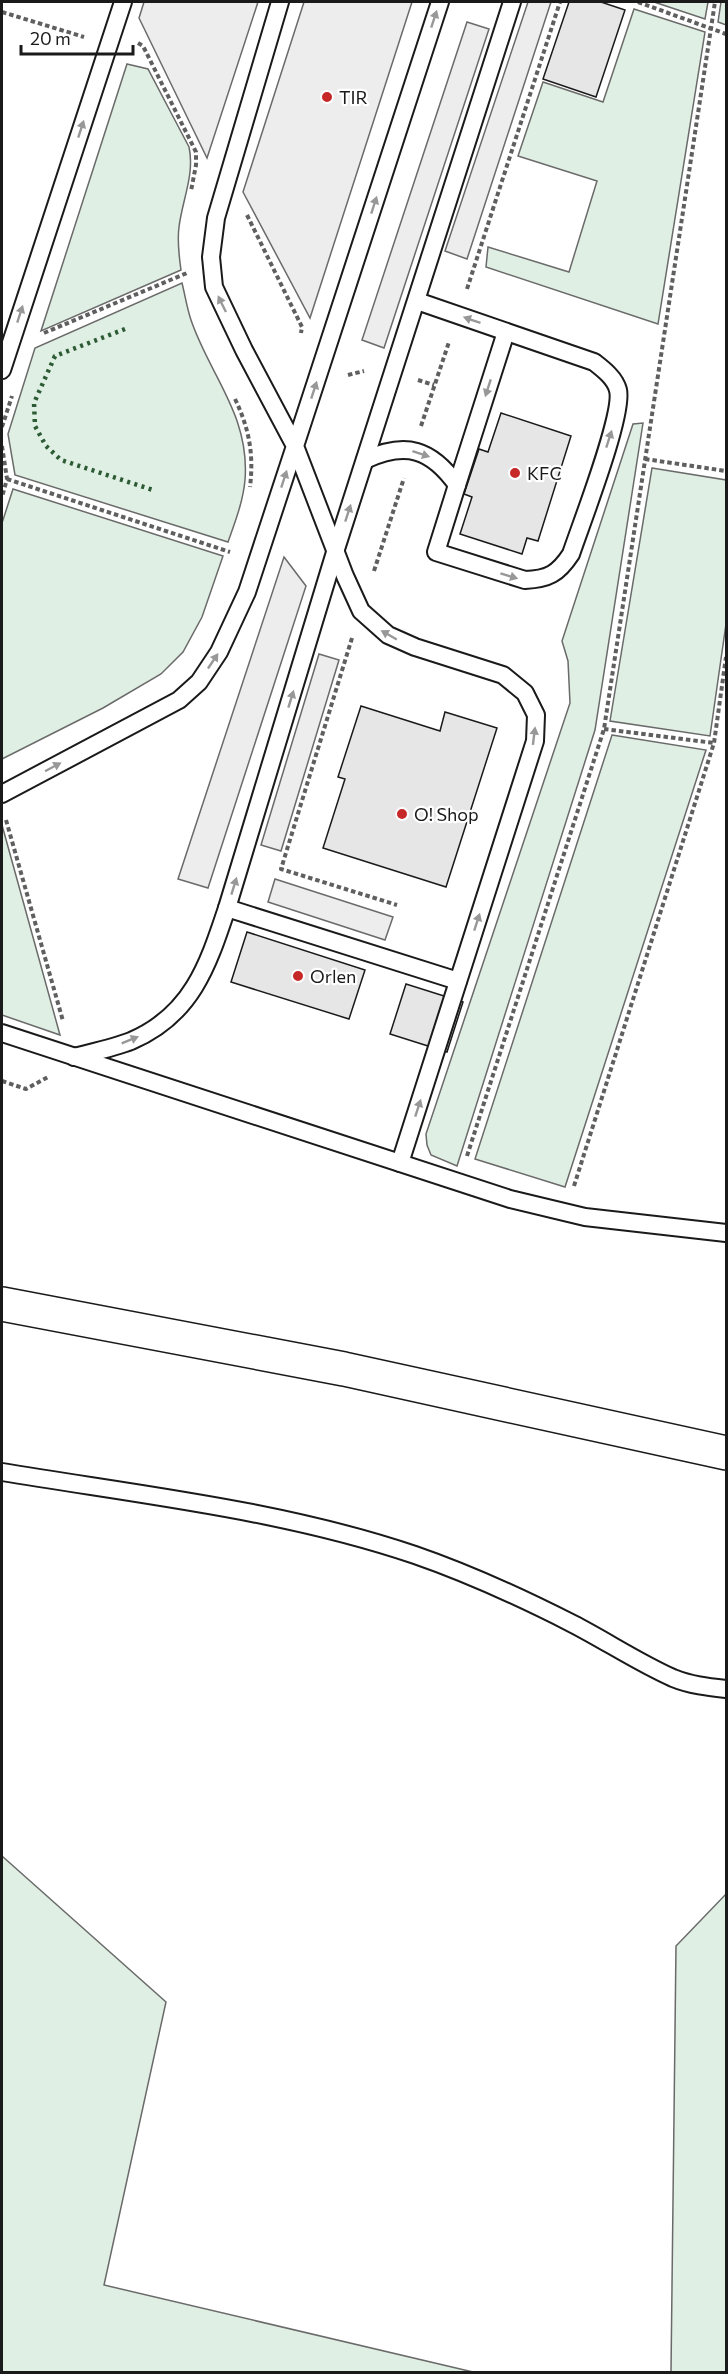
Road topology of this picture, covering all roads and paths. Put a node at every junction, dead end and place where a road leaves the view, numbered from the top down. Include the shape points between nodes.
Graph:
1 (123, 2) edge
2 (280, 2) edge
3 (440, 2) edge
4 (512, 2) edge
5 (638, 2) edge
6 (715, 2) edge
7 (2, 12) edge
8 (711, 28) junction
9 (726, 34) edge
10 (101, 67) junction
11 (191, 191) junction
12 (190, 200) dead end
13 (222, 200) junction
14 (187, 264) dead end
15 (187, 273) junction
16 (188, 279) dead end
17 (417, 301) junction
18 (506, 332) junction
19 (40, 335) dead end
20 (321, 368) junction
21 (2, 370) edge
22 (393, 372) junction
23 (434, 385) dead end
24 (12, 394) dead end
25 (233, 394) dead end
26 (2, 427) edge
27 (2, 446) edge
28 (295, 446) junction
29 (645, 459) junction
30 (365, 460) junction
31 (726, 471) edge
32 (7, 479) junction
33 (457, 485) junction
34 (2, 497) edge
35 (247, 498) dead end
36 (233, 541) dead end
37 (336, 549) junction
38 (230, 552) junction
39 (227, 562) dead end
40 (361, 611) junction
41 (726, 657) edge
42 (604, 729) junction
43 (714, 743) junction
44 (2, 794) edge
45 (5, 816) dead end
46 (397, 905) dead end
47 (228, 908) junction
48 (458, 981) junction
49 (63, 1021) dead end
50 (2, 1034) edge
51 (74, 1058) junction
52 (400, 1163) junction
53 (465, 1164) dead end
54 (572, 1193) dead end
55 (726, 1233) edge
56 (2, 1304) edge
57 (726, 1453) edge
58 (2, 1472) edge
59 (726, 1689) edge

1 - 10 lane
2 - 13 lane
20 -> 3 lane
4 - 17 lane
5 - 8 path
6 - 8 path
7 - 10 path via 87,39 80,60
8 - 9 path
8 - 29 path
10 - 11 path via 118,72 129,39 143,46 196,152
21 -> 10 lane
11 - 12 path
11 - 13 path
13 - 20 path via 243,207 302,327 293,359
28 -> 13 lane via 214,287 211,257
14 - 15 path
15 - 16 path
15 - 19 path
18 -> 17 lane
17 - 22 lane
18 -> 33 lane
33 -> 18 lane via 436,552 525,580 538,580 562,568 571,554 612,429 618,389 594,362
20 - 22 path via 344,375 377,368
28 -> 20 lane
22 - 23 path
22 - 30 lane
24 - 26 path
25 - 35 path via 250,438 253,464
27 - 32 path
28 - 37 lane
44 -> 28 lane via 179,700 199,682 219,652 247,592
29 - 31 path
29 - 42 path
30 -> 33 lane via 389,451 413,451 437,461
37 -> 30 lane
32 - 34 path
32 - 38 path
36 - 38 path
37 - 40 lane
47 -> 37 lane
38 - 39 path
40 - 46 path via 281,869
48 -> 40 lane via 535,741 536,715 525,693 503,675 388,635
41 - 43 path
42 - 43 path
42 - 53 path
43 - 54 path
45 - 49 path
47 - 48 lane
51 -> 47 lane via 131,1041 161,1024 186,1002 210,960
52 -> 48 lane
50 - 51 lane
51 - 52 lane
52 - 55 lane via 510,1199 585,1217
56 - 57 street via 344,1369
58 - 59 lane via 268,1515 360,1538 484,1581 673,1677

